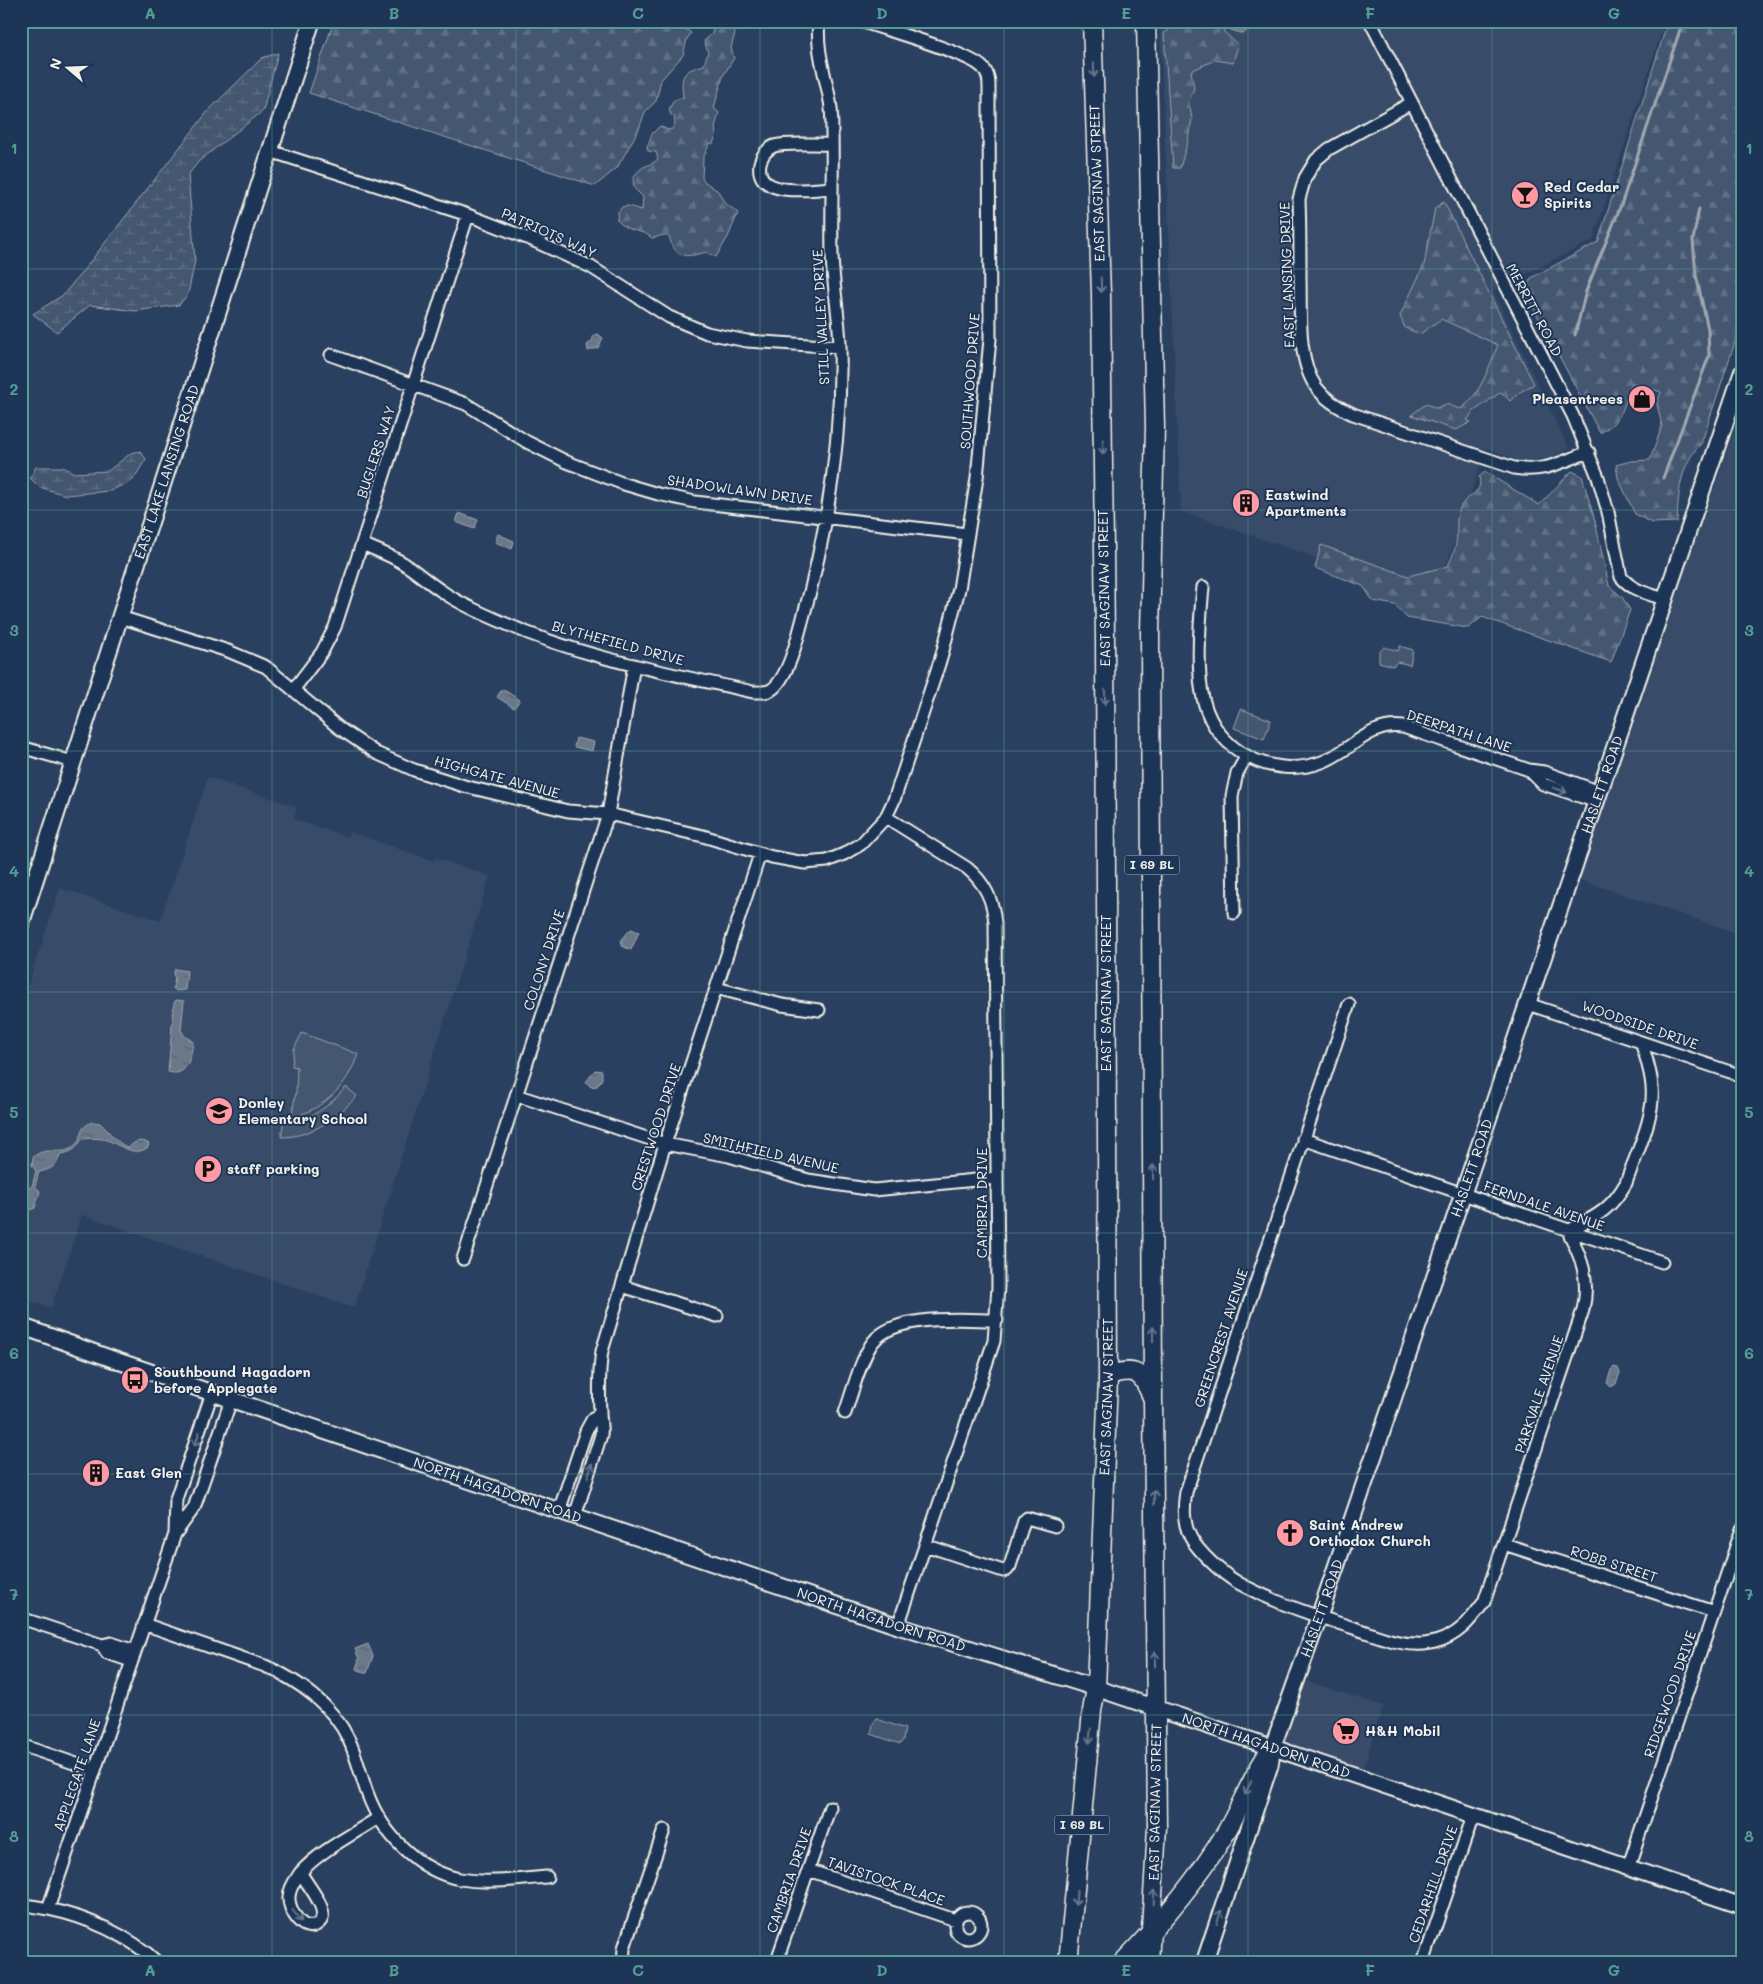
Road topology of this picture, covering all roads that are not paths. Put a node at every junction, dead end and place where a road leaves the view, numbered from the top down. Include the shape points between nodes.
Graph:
1 (312, 21) edge
2 (820, 21) edge
3 (860, 21) edge
4 (1092, 21) edge
5 (1146, 21) edge
6 (1370, 21) edge
7 (1411, 103) junction
8 (832, 144) junction
9 (270, 151) junction
10 (832, 188) junction
11 (468, 215) junction
12 (840, 347) junction
13 (331, 355) dead end
14 (1742, 373) edge
15 (413, 384) junction
16 (1589, 452) junction
17 (827, 518) junction
18 (967, 534) junction
19 (362, 544) junction
20 (1203, 588) dead end
21 (1665, 599) junction
22 (120, 616) junction
23 (634, 665) junction
24 (294, 689) junction
25 (770, 691) joint
26 (21, 746) edge
27 (1246, 758) junction
28 (73, 762) junction
29 (1598, 797) junction
30 (608, 814) junction
31 (886, 817) junction
32 (760, 854) junction
33 (1234, 913) dead end
34 (21, 924) edge
35 (716, 988) junction
36 (1349, 1004) dead end
37 (1528, 1004) junction
38 (819, 1010) dead end
39 (1641, 1042) junction
40 (1742, 1076) edge
41 (516, 1095) junction
42 (1303, 1139) junction
43 (665, 1144) junction
44 (996, 1178) junction
45 (1463, 1194) junction
46 (1568, 1231) junction
47 (463, 1258) dead end
48 (1662, 1262) dead end
49 (622, 1286) junction
50 (717, 1316) dead end
51 (997, 1320) junction
52 (21, 1326) edge
53 (1108, 1379) junction
54 (212, 1393) junction
55 (231, 1400) junction
56 (1153, 1400) junction
57 (600, 1412) junction
58 (845, 1413) dead end
59 (559, 1511) junction
60 (574, 1516) junction
61 (1055, 1526) dead end
62 (1742, 1529) edge
63 (175, 1534) junction
64 (1504, 1544) junction
65 (925, 1545) junction
66 (1714, 1612) junction
67 (1319, 1617) junction
68 (21, 1618) edge
69 (144, 1624) junction
70 (898, 1626) junction
71 (133, 1656) junction
72 (1096, 1688) junction
73 (1156, 1708) junction
74 (21, 1745) edge
75 (1273, 1746) junction
76 (94, 1770) junction
77 (830, 1807) dead end
78 (1472, 1816) junction
79 (378, 1818) junction
80 (664, 1830) dead end
81 (1628, 1868) junction
82 (808, 1870) junction
83 (300, 1873) dead end
84 (547, 1877) dead end
85 (21, 1904) edge
86 (1742, 1906) edge
87 (48, 1909) junction
88 (955, 1920) dead end
89 (1152, 1932) junction
90 (158, 1963) edge
91 (623, 1963) edge
92 (776, 1963) edge
93 (1068, 1963) edge
94 (1122, 1963) edge
95 (1149, 1963) edge
96 (1204, 1963) edge
97 (1423, 1963) edge

1 - 9 main road, EAST LAKE LANSING ROAD
2 - 8 street, STILL VALLEY DRIVE via 818,43 831,109
3 - 18 street, SOUTHWOOD DRIVE via 963,56 984,68 989,80 990,339 977,478
4 -> 53 main road, EAST SAGINAW STREET / I 69 BL via 1101,304
56 -> 5 main road, EAST SAGINAW STREET / I 69 BL via 1150,632 1155,427
6 - 7 street, MERRITT ROAD
7 - 16 street, MERRITT ROAD
7 - 16 street, EAST LANSING DRIVE via 1330,149 1316,160 1301,188 1304,351 1308,371 1316,387 1334,404 1353,414 1514,468 1547,468
8 - 10 street, STILL VALLEY DRIVE
8 - 10 street via 775,146 764,153 760,168 763,179 772,187
9 - 11 street, PATRIOTS WAY
9 - 22 main road, EAST LAKE LANSING ROAD
10 - 12 street, STILL VALLEY DRIVE via 832,256
11 - 12 street, PATRIOTS WAY via 573,258 669,317 707,333 747,341
11 - 15 street, BUGLERS WAY
12 - 17 street, STILL VALLEY DRIVE via 837,440
13 - 15 street, SHADOWLAWN DRIVE
14 - 21 main road, HASLETT ROAD
15 - 17 street, SHADOWLAWN DRIVE via 466,404 526,442 567,462 620,482 695,502
15 - 19 street, BUGLERS WAY
16 - 21 street, MERRITT ROAD via 1608,512 1621,577 1638,591
17 - 18 street, SHADOWLAWN DRIVE
17 - 25 street, STILL VALLEY DRIVE via 796,642 781,680
18 - 31 street, SOUTHWOOD DRIVE via 959,588 941,658
19 - 23 street, BLYTHEFIELD DRIVE via 404,564 444,594 504,623 560,645
19 - 24 street, BUGLERS WAY via 335,627 322,652
20 - 27 street, DEERPATH LANE via 1200,675 1204,703 1219,731
21 - 29 main road, HASLETT ROAD
22 - 24 street, HIGHGATE AVENUE via 252,661
22 - 28 main road, EAST LAKE LANSING ROAD
23 - 25 street, BLYTHEFIELD DRIVE via 753,692
23 - 30 street, COLONY DRIVE
24 - 30 street, HIGHGATE AVENUE via 341,729 376,753 414,770 464,786 568,811
26 - 28 street
27 - 29 street, DEERPATH LANE via 1286,768 1320,763 1370,732 1392,725 1529,770 1543,784
27 - 33 street via 1237,773 1232,796
28 - 34 main road, EAST LAKE LANSING ROAD
29 - 37 main road, HASLETT ROAD
30 - 32 street, HIGHGATE AVENUE via 703,836
30 - 41 street, COLONY DRIVE
31 - 32 street, HIGHGATE AVENUE via 861,844 827,861 806,863
31 - 44 street, CAMBRIA DRIVE via 967,868 978,877 992,902 995,923
32 - 35 street, CRESTWOOD DRIVE
35 - 38 street via 782,1005
35 - 43 street, CRESTWOOD DRIVE
36 - 42 street, GREENCREST AVENUE
37 - 39 street, WOODSIDE DRIVE
37 - 45 main road, HASLETT ROAD
39 - 40 street, WOODSIDE DRIVE
39 - 46 street via 1649,1069 1652,1107 1626,1183 1612,1204
41 - 43 street, SMITHFIELD AVENUE
41 - 47 street, COLONY DRIVE
42 - 45 street, FERNDALE AVENUE
42 - 67 street, GREENCREST AVENUE via 1186,1492 1183,1510 1186,1527 1194,1543 1227,1575 1246,1587
43 - 44 street, SMITHFIELD AVENUE via 729,1156 808,1180 874,1190
43 - 49 street, CRESTWOOD DRIVE
44 - 51 street, CAMBRIA DRIVE
45 - 46 street, FERNDALE AVENUE
45 - 67 main road, HASLETT ROAD
46 - 48 street, FERNDALE AVENUE
46 - 64 street, PARKVALE AVENUE via 1585,1271 1587,1292
49 - 50 street
49 - 57 street, CRESTWOOD DRIVE via 602,1352
51 - 58 street via 913,1322 881,1334 867,1350
51 - 65 street, CAMBRIA DRIVE via 994,1341
52 - 54 main road, NORTH HAGADORN ROAD
53 - 56 main road via 1112,1374 1126,1370 1136,1372 1144,1379
53 - 72 main road, EAST SAGINAW STREET / I 69 BL
54 - 55 main road, NORTH HAGADORN ROAD
54 -> 63 street, APPLEGATE LANE via 176,1499
55 - 59 main road, NORTH HAGADORN ROAD
55 - 63 street, APPLEGATE LANE via 194,1508
73 -> 56 main road, EAST SAGINAW STREET / I 69 BL
57 - 59 street via 586,1431
60 -> 57 street, CRESTWOOD DRIVE via 602,1435
59 - 60 main road, NORTH HAGADORN ROAD
60 - 70 main road, NORTH HAGADORN ROAD
61 - 65 street via 1027,1518 1010,1566 1003,1571
62 - 66 street, RIDGEWOOD DRIVE
63 - 69 street, APPLEGATE LANE
64 - 66 street, ROBB STREET
64 - 67 street, PARKVALE AVENUE via 1484,1602 1470,1623 1450,1637 1416,1644 1387,1639
65 - 70 street, CAMBRIA DRIVE
66 - 81 street, RIDGEWOOD DRIVE
67 - 75 main road, HASLETT ROAD
68 - 71 street via 102,1645 111,1643
69 - 71 street, APPLEGATE LANE
69 - 79 street via 283,1674 302,1686 320,1701 349,1740
70 - 72 main road, NORTH HAGADORN ROAD
71 - 76 street, APPLEGATE LANE
72 - 73 main road, NORTH HAGADORN ROAD
72 -> 93 main road, EAST SAGINAW STREET / I 69 BL
73 - 75 main road, NORTH HAGADORN ROAD
89 -> 73 main road, EAST SAGINAW STREET / I 69 BL via 1157,1827
74 - 76 street
75 - 78 main road, NORTH HAGADORN ROAD
75 -> 89 main road via 1261,1762 1213,1852 1188,1890
96 -> 75 main road, HASLETT ROAD via 1270,1765
76 - 87 street, APPLEGATE LANE
77 - 82 street, CAMBRIA DRIVE
78 - 81 main road, NORTH HAGADORN ROAD
78 - 97 street, CEDARHILL DRIVE
79 - 83 street via 314,1859
79 - 84 street via 395,1840 416,1858 446,1875 488,1881
80 - 91 street via 624,1948
81 - 86 main road, NORTH HAGADORN ROAD
82 - 88 street, TAVISTOCK PLACE
82 - 92 street, CAMBRIA DRIVE
85 - 87 street
87 - 90 street via 107,1928
89 - 94 main road
89 - 95 main road, EAST SAGINAW STREET / I 69 BL

